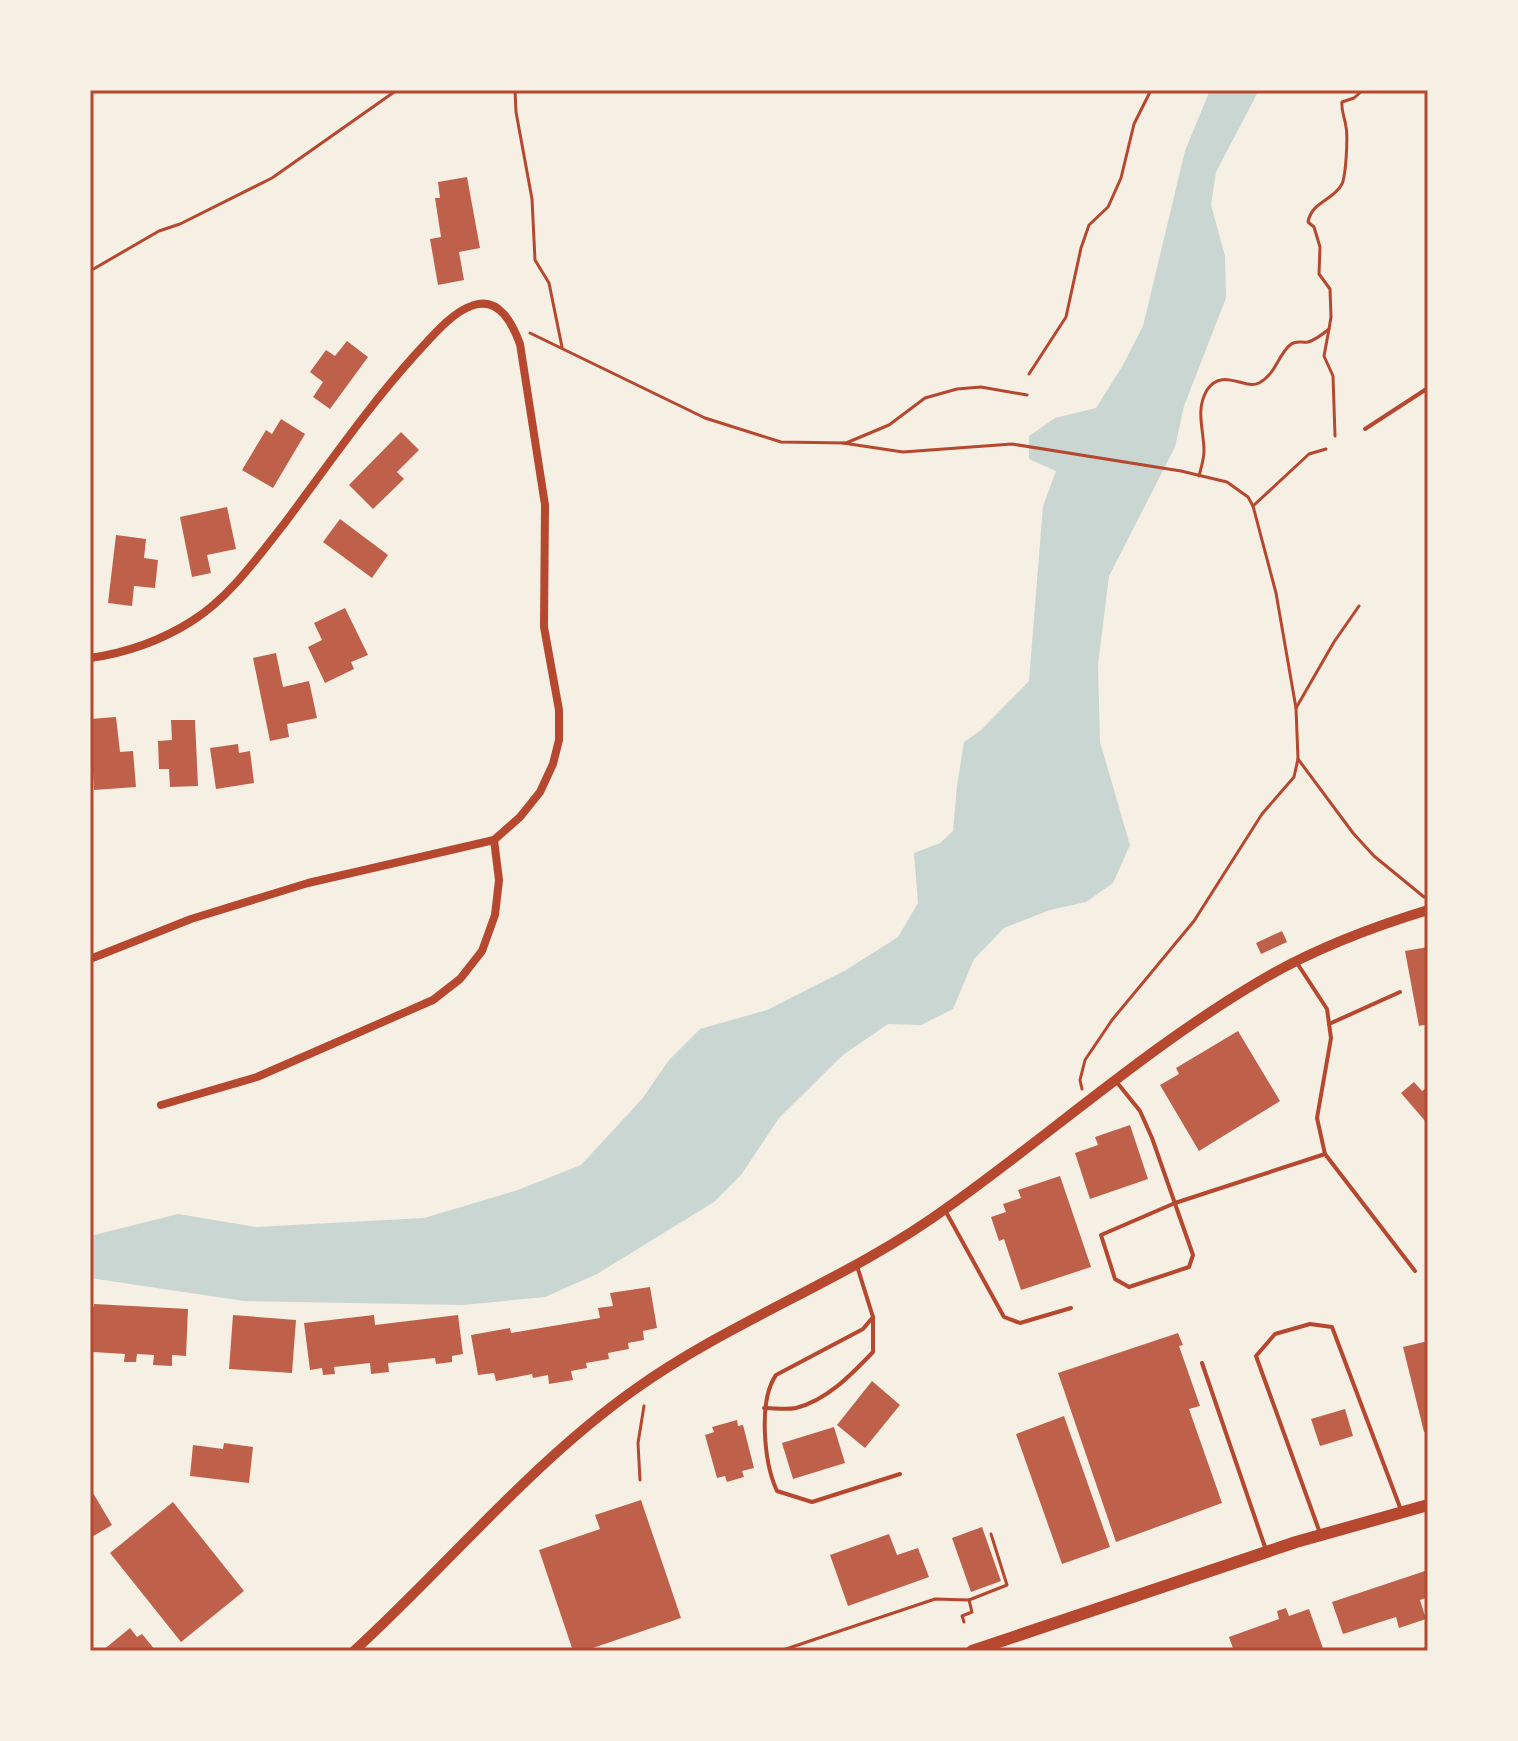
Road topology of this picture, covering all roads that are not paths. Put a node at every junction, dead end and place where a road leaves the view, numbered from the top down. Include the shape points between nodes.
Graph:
1 (1428, 388) edge
2 (1365, 429) dead end
3 (90, 658) edge
4 (494, 840) junction
5 (1428, 910) edge
6 (90, 959) edge
7 (1297, 961) junction
8 (1400, 992) dead end
9 (1329, 1024) junction
10 (1115, 1080) junction
11 (161, 1105) dead end
12 (1325, 1154) junction
13 (1175, 1203) junction
14 (945, 1210) junction
15 (856, 1265) junction
16 (1415, 1271) dead end
17 (1071, 1308) dead end
18 (873, 1317) junction
19 (1202, 1363) dead end
20 (764, 1408) junction
21 (900, 1474) dead end
22 (1428, 1505) edge
23 (1402, 1512) junction
24 (1321, 1535) junction
25 (1267, 1552) junction
26 (354, 1651) edge
27 (972, 1651) edge

1 - 2 lane
3 - 4 street via 153,642 193,620 223,595 434,334 463,310 482,304 499,310 513,324 520,344 545,505 544,627 559,740 540,792
4 - 6 street via 308,883 191,919
4 - 11 street via 499,880 495,915 482,951 460,979 433,1000 257,1077
5 - 7 street
7 - 9 lane via 1327,1009
7 - 10 street via 1220,1005
8 - 9 lane
9 - 12 lane via 1317,1118
10 - 13 lane via 1140,1111
10 - 14 street
12 - 13 lane
12 - 16 lane
13 - 13 lane via 1101,1235 1115,1279 1129,1287 1189,1267 1193,1255
14 - 15 street
14 - 17 lane via 1004,1317 1020,1323
15 - 18 lane
15 - 26 street via 682,1358 597,1418
18 - 20 lane via 863,1329 776,1375
18 - 20 lane via 873,1352 851,1375 808,1403
19 - 25 lane
20 - 21 lane via 777,1491 812,1502
22 - 23 main road
23 - 24 main road
23 - 24 lane via 1332,1327 1310,1324 1275,1334 1256,1356
24 - 25 main road
25 - 27 main road

